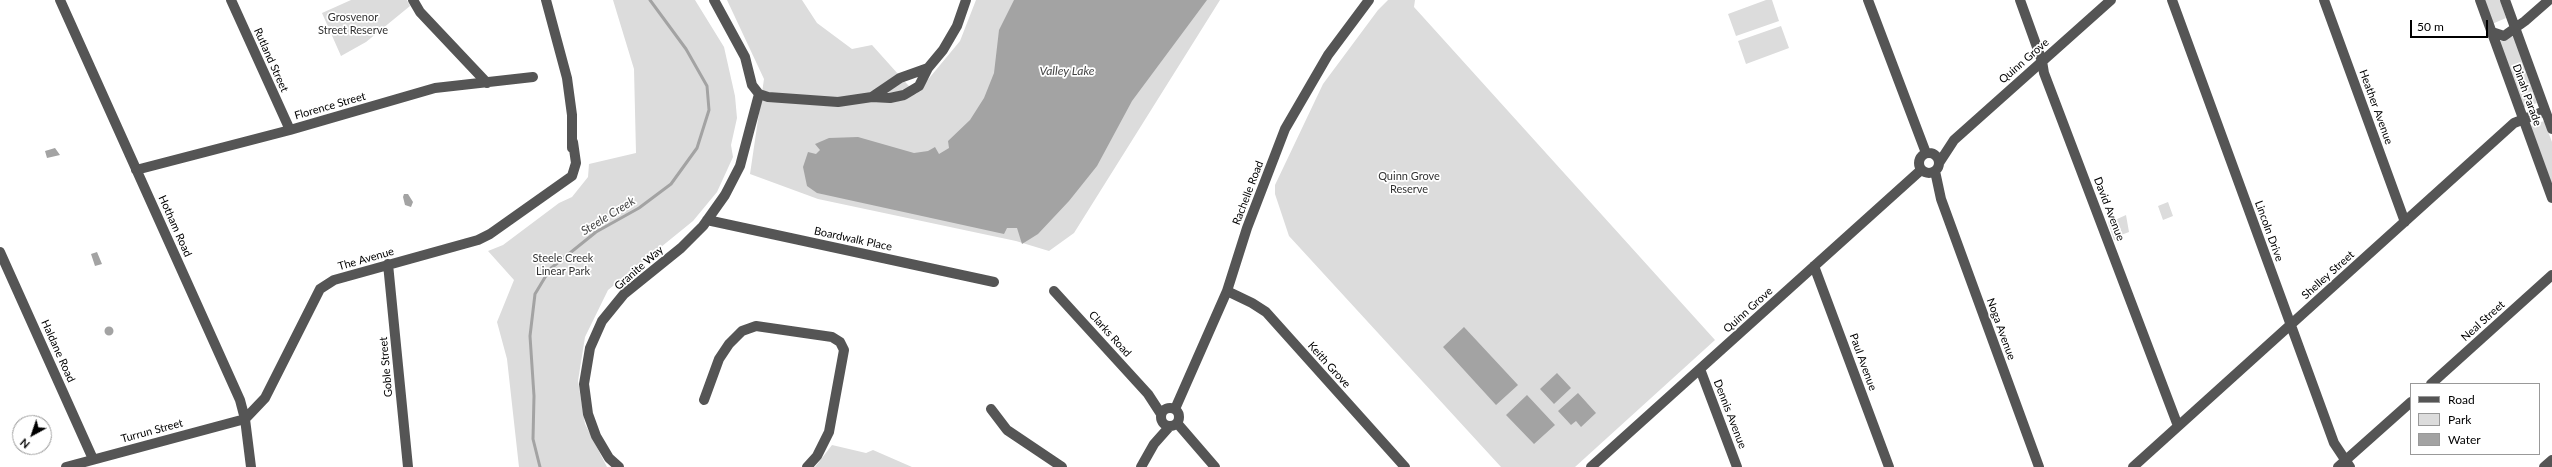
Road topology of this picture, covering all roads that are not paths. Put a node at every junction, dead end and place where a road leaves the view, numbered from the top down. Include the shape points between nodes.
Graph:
1 (60, 0) edge
2 (231, 0) edge
3 (413, 0) edge
4 (546, 0) edge
5 (714, 0) edge
6 (966, 0) edge
7 (1369, 0) edge
8 (1868, 0) edge
9 (2020, 0) edge
10 (2111, 0) edge
11 (2172, 0) edge
12 (2324, 0) edge
13 (2480, 0) edge
14 (2505, 0) edge
15 (2549, 0) edge
16 (2515, 29) junction
17 (2492, 32) junction
18 (2042, 61) junction
19 (928, 68) junction
20 (533, 77) dead end
21 (487, 83) junction
22 (759, 94) junction
23 (872, 97) junction
24 (2545, 112) junction
25 (2523, 118) junction
26 (2552, 129) edge
27 (290, 130) junction
28 (1954, 140) junction
29 (1929, 153) junction
30 (1930, 169) junction
31 (136, 170) junction
32 (2552, 198) edge
33 (707, 220) junction
34 (2405, 222) junction
35 (0, 252) edge
36 (388, 264) junction
37 (1814, 266) junction
38 (2552, 275) edge
39 (994, 282) dead end
40 (1054, 291) dead end
41 (1227, 291) junction
42 (2290, 325) junction
43 (1700, 369) junction
44 (2432, 383) edge
45 (1148, 394) junction
46 (704, 400) dead end
47 (2410, 403) edge
48 (1172, 408) junction
49 (991, 409) dead end
50 (246, 419) junction
51 (1168, 421) junction
52 (2178, 426) junction
53 (2552, 460) edge
54 (95, 462) edge
55 (2345, 465) edge
56 (66, 467) edge
57 (251, 467) edge
58 (408, 467) edge
59 (619, 467) edge
60 (807, 467) edge
61 (1062, 467) edge
62 (1140, 467) edge
63 (1215, 467) edge
64 (1405, 467) edge
65 (1591, 467) edge
66 (1737, 467) edge
67 (1889, 467) edge
68 (2039, 467) edge
69 (2133, 467) edge
70 (2544, 467) edge

1 - 31 street, Hotham Road
2 - 27 street, Rutland Street
3 - 21 street via 420,12
4 - 36 street, The Avenue via 567,78 576,163 572,176 478,240
5 - 22 street via 745,57 752,85
6 - 19 street via 957,26 943,50
7 - 41 street, Rachelle Road via 1328,55 1285,129 1247,228
8 - 29 street
9 - 18 street, David Avenue
10 - 18 street, Quinn Grove
11 - 42 street, Lincoln Drive
12 - 34 street, Heather Avenue
13 - 17 street, Dinah Parade
14 - 16 street, Dinah Parade
15 - 16 street
16 - 17 street via 2504,36
16 - 24 street, Dinah Parade
17 - 25 street, Dinah Parade
18 - 28 street, Quinn Grove
18 - 52 street, David Avenue via 2044,73
19 - 23 street via 900,78
19 - 23 street via 919,86 907,94 890,98
20 - 21 street, Florence Street
21 - 27 street, Florence Street via 435,88
22 - 23 street via 819,102
22 - 33 street, Granite Way via 740,166 725,195
24 - 25 street, Shelley Street
24 - 26 street, Dinah Parade
25 - 32 street, Dinah Parade
25 - 34 street, Shelley Street via 2514,123
27 - 31 street, Florence Street
28 - 29 street, Quinn Grove
28 - 30 street, Quinn Grove
29 - 30 street via 1937,157
29 - 30 street via 1919,160
30 - 37 street, Quinn Grove
30 - 68 street, Noga Avenue
31 - 50 street, Hotham Road via 240,400
33 - 39 street, Boardwalk Place
33 - 59 street, Granite Way via 681,248 624,294 602,321 590,348 584,384 588,414 596,436 609,458
34 - 42 street, Shelley Street
35 - 54 street, Haldane Road
36 - 50 street, The Avenue via 334,280 320,288 265,398
36 - 58 street, Goble Street
37 - 43 street, Quinn Grove
37 - 67 street, Paul Avenue
38 - 44 street, Neal Street
40 - 45 street, Clarks Road
41 - 48 street, Rachelle Road
41 - 64 street, Keith Grove via 1266,312
42 - 52 street, Shelley Street
42 - 55 street, Lincoln Drive via 2334,443
43 - 65 street, Quinn Grove
43 - 66 street, Dennis Avenue
45 - 48 street, Clarks Road
45 - 51 street, Clarks Road
46 - 60 street via 719,359 742,331 756,326 832,337 840,342 844,350 830,432 817,456
47 - 55 street
48 - 51 street via 1164,409
48 - 51 street via 1180,417
49 - 61 street via 1007,430
50 - 54 street, Turrun Street
50 - 57 street, Hotham Road
51 - 62 street
51 - 63 street, Clarks Road
52 - 69 street, Shelley Street
53 - 70 street
54 - 56 street, Turrun Street

